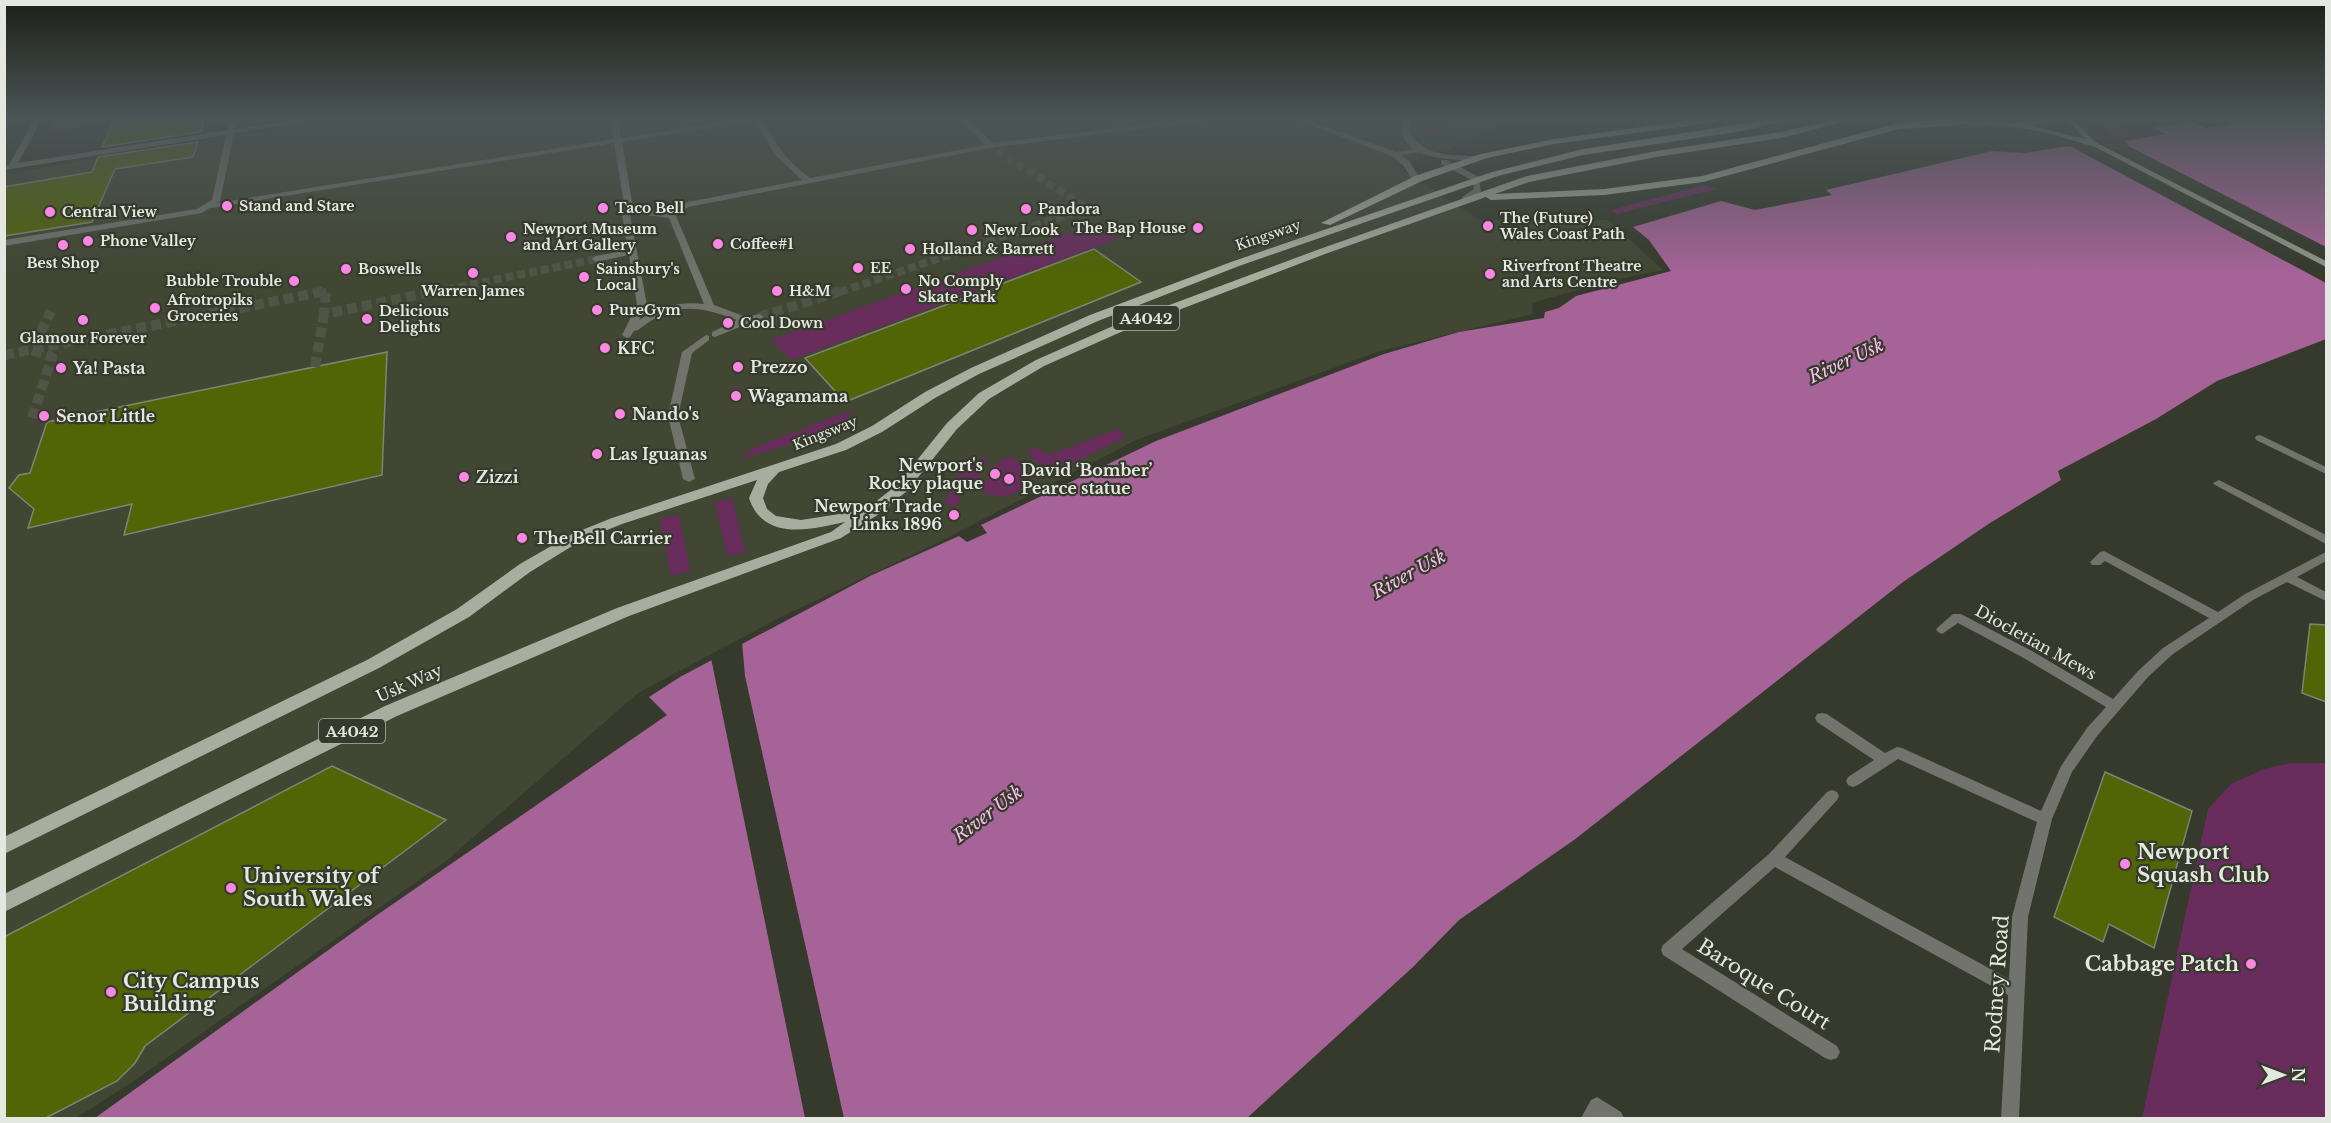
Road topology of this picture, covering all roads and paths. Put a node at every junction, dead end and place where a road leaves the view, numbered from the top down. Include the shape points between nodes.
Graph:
1 (222, 169) edge
2 (437, 169) edge
3 (623, 169) edge
4 (793, 169) edge
5 (873, 169) edge
6 (1410, 169) edge
7 (1442, 169) edge
8 (1460, 169) edge
9 (1514, 169) edge
10 (1573, 169) edge
11 (1738, 169) edge
12 (2145, 169) edge
13 (1476, 179) junction
14 (1417, 180) junction
15 (810, 182) junction
16 (1465, 199) junction
17 (211, 206) junction
18 (629, 210) junction
19 (672, 216) junction
20 (4, 243) edge
21 (632, 252) junction
22 (596, 259) tunnel mouth
23 (1235, 264) junction
24 (2326, 264) edge
25 (710, 307) junction
26 (759, 317) tunnel mouth
27 (745, 320) junction
28 (2260, 438) dead end
29 (780, 468) junction
30 (2326, 471) edge
31 (689, 479) dead end
32 (2219, 483) dead end
33 (693, 497) joint
34 (874, 511) junction
35 (2326, 540) edge
36 (2326, 556) edge
37 (2096, 562) dead end
38 (2288, 577) junction
39 (710, 582) joint
40 (2326, 597) edge
41 (2218, 616) junction
42 (1942, 629) dead end
43 (2115, 706) junction
44 (1822, 718) dead end
45 (1883, 759) junction
46 (1853, 781) dead end
47 (1832, 796) dead end
48 (2045, 819) junction
49 (4, 846) edge
50 (1774, 859) junction
51 (4, 904) edge
52 (2016, 991) junction
53 (1831, 1052) dead end
54 (1590, 1119) edge
55 (1615, 1119) edge
56 (2010, 1119) edge

1 - 17 street via 216,201
2 - 17 street
3 - 18 street
4 - 15 street
5 - 15 street
6 - 14 street
7 - 14 main road, A4042
8 - 13 street
9 - 13 main road, Kingsway / A4042
10 - 16 main road, Kingsway / A4042
11 - 16 main road, A4042 via 1703,179 1604,192
12 - 24 main road
13 - 16 street via 1478,190
13 - 23 main road, Kingsway / A4042
14 - 23 main road, A4042
15 - 19 street via 686,205
16 - 34 main road, Kingsway / A4042 via 1172,307 1010,378 961,416 916,474
17 - 20 street
18 - 19 street
18 - 21 street via 626,216
19 - 25 street
21 - 22 street
21 - 25 street via 642,305 627,335 660,310 693,305
23 - 29 main road, Kingsway / A4042 via 1011,354 930,395 858,439
25 - 27 street
26 - 27 street
27 - 31 street via 687,352 674,404
28 - 30 street
29 - 33 main road, Kingsway / A4042
29 - 34 main road, Kingsway / A4042 via 762,482 756,498 759,510 775,521 810,524
32 - 35 street
33 - 49 main road, Usk Way / A4042 via 578,537 525,568 463,613 373,664
34 - 39 main road, Kingsway / A4042 via 820,542
36 - 38 street, Rodney Road
37 - 41 street via 2104,555
38 - 40 street
38 - 41 street, Rodney Road
39 - 51 main road, Usk Way / A4042 via 623,612 391,711
41 - 43 street, Rodney Road via 2168,651
42 - 43 street, Diocletian Mews via 1957,617
43 - 48 street, Rodney Road via 2066,770
44 - 45 street
45 - 46 street
45 - 48 street via 1897,752
47 - 50 street, Baroque Court
48 - 52 street, Rodney Road via 2020,917
50 - 52 street
50 - 53 street, Baroque Court via 1669,950
52 - 56 street, Rodney Road
54 - 55 street via 1597,1106

